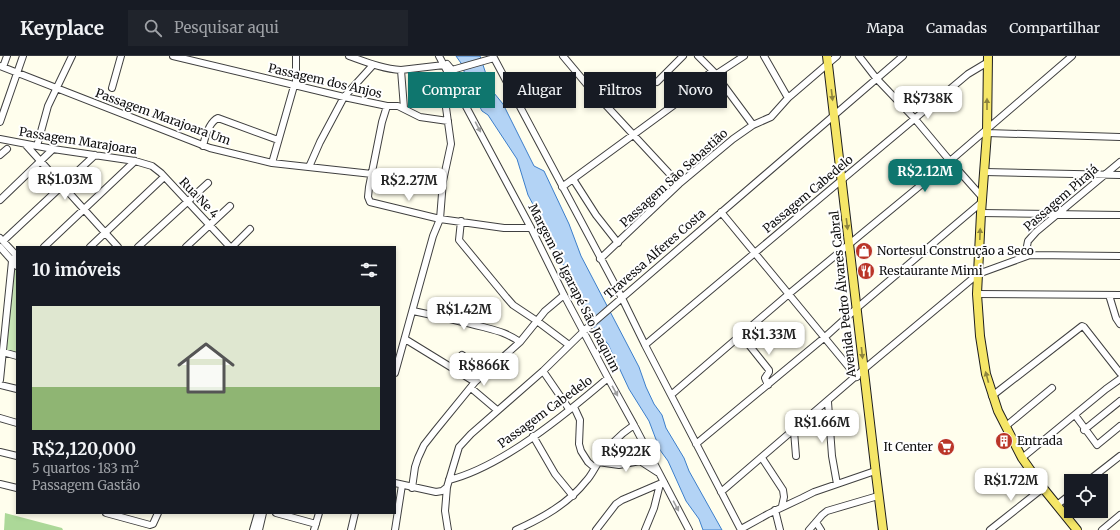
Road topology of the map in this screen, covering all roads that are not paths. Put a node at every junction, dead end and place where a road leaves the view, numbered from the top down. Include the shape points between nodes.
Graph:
1 (7, 56) edge
2 (23, 56) edge
3 (72, 56) edge
4 (121, 56) edge
5 (173, 56) edge
6 (296, 56) edge
7 (349, 56) edge
8 (563, 56) edge
9 (682, 56) edge
10 (698, 56) edge
11 (744, 56) edge
12 (764, 56) edge
13 (837, 56) edge
14 (859, 56) edge
15 (903, 56) edge
16 (1072, 56) edge
17 (439, 57) edge
18 (494, 57) edge
19 (988, 59) edge
20 (828, 60) edge
21 (373, 65) junction
22 (444, 65) junction
23 (1, 66) edge
24 (401, 70) junction
25 (17, 72) junction
26 (448, 72) edge
27 (713, 72) edge
28 (716, 72) edge
29 (876, 78) junction
30 (657, 82) dead end
31 (295, 86) junction
32 (57, 88) junction
33 (112, 88) dead end
34 (727, 91) edge
35 (344, 97) junction
36 (788, 98) junction
37 (0, 99) edge
38 (7, 102) junction
39 (388, 106) junction
40 (404, 108) junction
41 (446, 108) edge
42 (467, 108) edge
43 (670, 108) edge
44 (835, 114) junction
45 (915, 119) junction
46 (448, 121) junction
47 (0, 122) edge
48 (753, 126) junction
49 (987, 130) junction
50 (633, 135) junction
51 (1120, 137) edge
52 (0, 139) edge
53 (278, 140) junction
54 (25, 144) junction
55 (36, 146) junction
56 (203, 146) junction
57 (7, 149) dead end
58 (53, 149) junction
59 (95, 155) junction
60 (0, 156) edge
61 (135, 161) junction
62 (950, 161) junction
63 (40, 162) junction
64 (1120, 162) edge
65 (272, 163) junction
66 (152, 166) joint
67 (309, 167) junction
68 (985, 172) junction
69 (372, 174) junction
70 (1106, 174) junction
71 (1120, 175) edge
72 (164, 177) junction
73 (573, 179) junction
74 (842, 180) junction
75 (208, 183) dead end
76 (679, 184) junction
77 (62, 185) junction
78 (562, 187) junction
79 (0, 200) edge
80 (982, 200) junction
81 (187, 202) junction
82 (230, 206) dead end
83 (85, 209) junction
84 (721, 212) junction
85 (981, 213) junction
86 (1056, 214) junction
87 (1120, 215) edge
88 (440, 219) junction
89 (462, 221) junction
90 (210, 225) junction
91 (531, 228) junction
92 (250, 229) dead end
93 (106, 232) junction
94 (2, 239) edge
95 (850, 243) junction
96 (618, 244) junction
97 (45, 246) edge
98 (91, 246) edge
99 (117, 246) edge
100 (139, 246) edge
101 (187, 246) edge
102 (230, 246) edge
103 (232, 246) edge
104 (0, 247) edge
105 (756, 253) junction
106 (1030, 255) junction
107 (1120, 256) edge
108 (16, 259) edge
109 (600, 259) junction
110 (978, 274) junction
111 (790, 294) junction
112 (977, 294) junction
113 (564, 295) junction
114 (1109, 295) junction
115 (1120, 295) edge
116 (621, 299) junction
117 (857, 308) junction
118 (413, 311) junction
119 (537, 321) junction
120 (1120, 324) edge
121 (585, 330) junction
122 (825, 337) junction
123 (405, 339) junction
124 (744, 340) dead end
125 (520, 342) junction
126 (569, 345) junction
127 (645, 345) junction
128 (3, 352) junction
129 (462, 355) dead end
130 (16, 356) edge
131 (396, 370) edge
132 (863, 370) junction
133 (543, 371) junction
134 (486, 373) junction
135 (1120, 373) edge
136 (857, 376) junction
137 (608, 378) junction
138 (1120, 379) edge
139 (0, 380) edge
140 (475, 382) junction
141 (0, 385) edge
142 (768, 385) junction
143 (471, 388) junction
144 (1052, 388) dead end
145 (16, 390) edge
146 (671, 395) junction
147 (992, 396) junction
148 (1120, 401) edge
149 (828, 402) junction
150 (572, 408) junction
151 (497, 410) junction
152 (1075, 415) junction
153 (0, 418) edge
154 (16, 423) edge
155 (634, 425) junction
156 (1006, 426) junction
157 (1120, 426) edge
158 (1084, 430) junction
159 (794, 431) junction
160 (533, 436) junction
161 (696, 444) junction
162 (0, 452) edge
163 (16, 456) edge
164 (796, 456) dead end
165 (1120, 456) edge
166 (762, 458) junction
167 (1022, 458) junction
168 (598, 462) junction
169 (595, 468) junction
170 (875, 471) junction
171 (659, 473) junction
172 (1097, 474) edge
173 (449, 480) junction
174 (396, 483) edge
175 (662, 483) junction
176 (0, 484) edge
177 (837, 484) junction
178 (402, 485) junction
179 (447, 487) junction
180 (16, 488) edge
181 (412, 488) junction
182 (1043, 488) junction
183 (722, 492) junction
184 (573, 496) junction
185 (878, 496) junction
186 (1064, 500) edge
187 (1057, 505) junction
188 (782, 506) junction
189 (775, 510) junction
190 (110, 514) edge
191 (258, 514) edge
192 (263, 514) edge
193 (279, 514) edge
194 (318, 514) edge
195 (355, 514) edge
196 (1120, 515) edge
197 (157, 516) edge
198 (816, 522) junction
199 (315, 527) edge
200 (686, 529) edge
201 (253, 530) edge
202 (259, 530) edge
203 (351, 530) edge
204 (395, 530) edge
205 (448, 530) edge
206 (516, 530) edge
207 (596, 530) edge
208 (645, 530) edge
209 (741, 530) edge
210 (780, 530) edge
211 (809, 530) edge
212 (821, 530) edge
213 (883, 530) edge
214 (990, 530) edge
215 (1077, 530) edge
216 (1102, 530) edge

1 - 23 street
2 - 25 street
3 - 32 street
4 - 33 street
5 - 31 street, Passagem dos Anjos
6 - 31 street
7 - 21 street
8 - 50 street
9 - 30 street
10 - 27 street
11 - 28 street
12 - 36 street
13 - 20 street, Passagem São Sebastião
14 - 29 street
15 - 29 street, Travessa Alferes Costa
16 - 49 street
17 - 18 street via 443,57 451,70 486,62
17 - 22 street, Margem do Igarapé São Joaquim
18 - 78 street
19 - 45 street, Passagem Cabedelo
49 -> 19 main road
20 - 36 street, Passagem São Sebastião
20 -> 44 main road, Avenida Pedro Álvares Cabral
21 - 24 street
21 - 35 street
22 - 24 street
22 - 26 street, Margem do Igarapé São Joaquim
23 - 25 street, Passagem Marajoara Um
24 - 40 street
25 - 32 street, Passagem Marajoara Um
25 - 38 street
29 - 44 street, Travessa Alferes Costa
29 - 45 street
31 - 35 street, Passagem dos Anjos
31 - 53 street
32 - 55 street via 48,106
32 - 56 street, Passagem Marajoara Um
34 - 48 street
35 - 39 street, Passagem dos Anjos
35 - 67 street
36 - 48 street, Passagem São Sebastião via 771,117
37 - 38 street
38 - 47 street
39 - 40 street, Passagem dos Anjos
39 - 69 street via 382,122
40 - 46 street, Passagem dos Anjos via 420,117
41 - 46 street
42 -> 91 street, Margem do Igarapé São Joaquim
43 - 50 street
44 - 74 main road, Avenida Pedro Álvares Cabral
44 - 84 street, Travessa Alferes Costa
45 - 62 street
45 - 74 street, Passagem Cabedelo
46 - 88 street via 450,144 443,181
48 - 76 street, Passagem São Sebastião via 733,139
49 - 51 street
49 - 62 street
49 - 68 main road
50 - 73 street
50 - 76 street
52 - 54 street, Passagem Marajoara
53 - 56 street via 218,118 212,122
53 - 65 street
54 - 55 street, Passagem Marajoara
54 - 63 street
55 - 58 street, Passagem Marajoara
56 - 65 street, Passagem Marajoara Um
57 - 60 street
58 - 59 street, Passagem Marajoara
58 - 63 street
59 - 61 street, Passagem Marajoara
59 - 77 street
61 - 66 street, Passagem Marajoara
61 - 83 street
62 - 80 street
62 - 95 street
63 - 77 street
63 - 79 street
64 - 70 street, Passagem Pirajá
65 - 67 street, Passagem Marajoara Um
66 - 72 street, Rua Ne 4
67 - 69 street, Passagem Marajoara Um
68 - 70 street
68 - 80 main road
69 - 88 street via 368,200 373,204
70 - 71 street
70 - 86 street, Passagem Pirajá
72 - 81 street, Rua Ne 4
72 - 93 street
73 - 78 street
73 - 96 street
74 -> 95 main road, Avenida Pedro Álvares Cabral
74 - 105 street, Passagem Cabedelo
75 - 81 street
76 - 96 street, Passagem São Sebastião
77 - 83 street
77 - 94 street
78 - 109 street
80 - 85 main road
80 - 117 street
81 - 90 street, Rua Ne 4
81 - 100 street
82 - 90 street
83 - 93 street
83 - 97 street
84 - 105 street
84 - 116 street, Travessa Alferes Costa
85 - 86 street
110 -> 85 main road
86 - 87 street
86 - 106 street, Passagem Pirajá via 1028,241
88 - 89 street
88 - 118 street
89 - 91 street via 504,228
89 - 119 street via 459,238 461,242 506,298
90 - 101 street
90 - 102 street, Rua Ne 4
91 - 113 street, Margem do Igarapé São Joaquim
92 - 103 street
93 - 98 street
93 - 99 street
94 - 108 street
95 - 111 street
95 - 117 main road, Avenida Pedro Álvares Cabral
96 - 109 street, Passagem São Sebastião
104 - 108 street
105 - 111 street
105 - 127 street, Passagem Cabedelo
106 - 107 street
106 - 110 street
108 - 128 street
109 - 116 street
110 - 112 main road
110 - 132 street
111 - 122 street
111 - 146 street
112 - 114 street
147 -> 112 main road via 980,336
113 - 119 street
113 - 121 street, Margem do Igarapé São Joaquim
114 - 115 street
114 - 120 street
116 - 121 street, Travessa Alferes Costa
116 - 127 street
117 - 122 street
117 -> 132 main road, Avenida Pedro Álvares Cabral
118 - 123 street
118 - 125 street via 500,331
119 - 125 street
119 - 126 street
121 - 126 street, Travessa Alferes Costa
121 - 137 street, Margem do Igarapé São Joaquim
122 - 136 street
122 - 142 street
123 - 131 street
123 - 140 street
124 - 142 street via 769,370 765,378
125 - 134 street
126 - 133 street, Travessa Alferes Costa
127 - 146 street
128 - 130 street
128 - 139 street
129 - 134 street
132 - 136 street
132 - 170 main road, Avenida Pedro Álvares Cabral
133 - 150 street
133 - 151 street, Travessa Alferes Costa
134 - 140 street
135 - 147 street via 1084,327 1080,327
136 - 149 street
137 - 150 street, Passagem Cabedelo
137 -> 155 street, Margem do Igarapé São Joaquim
138 - 152 street
140 - 143 street
141 - 145 street
142 - 161 street
143 - 151 street
143 - 181 street via 424,444 415,467
144 - 156 street
146 - 161 street
147 - 156 main road
148 - 158 street
149 - 159 street
149 - 177 street
150 - 160 street, Passagem Cabedelo
150 - 169 street via 580,420 581,451
151 - 173 street, Travessa Alferes Costa via 459,448
152 - 158 street
152 - 167 street
153 - 154 street
155 - 168 street via 614,440
155 - 171 street, Margem do Igarapé São Joaquim
156 - 167 main road
157 - 158 street via 1097,445
159 - 164 street
159 - 166 street
160 - 173 street, Passagem Cabedelo via 490,463
160 - 184 street via 555,474
161 - 183 street
162 - 163 street
165 - 172 street
166 - 183 street
166 - 188 street via 783,490
167 - 182 main road
168 - 169 street
168 - 171 street via 619,465 640,461
169 - 184 street
170 - 177 street
170 - 185 main road, Avenida Pedro Álvares Cabral
171 - 175 street, Margem do Igarapé São Joaquim
173 - 179 street, Travessa Alferes Costa
174 - 178 street
175 -> 200 street, Margem do Igarapé São Joaquim
175 - 207 street via 616,504
175 - 208 street
176 - 180 street
177 - 188 street
178 - 181 street
178 - 204 street
179 - 181 street via 440,492
179 - 205 street, Travessa Alferes Costa via 445,511
182 - 187 main road
182 - 214 street
183 - 209 street
184 - 206 street via 542,518
185 - 198 street via 827,511
185 - 213 main road, Avenida Pedro Álvares Cabral
186 - 187 street
187 - 215 main road
188 - 189 street
189 - 209 street
189 - 210 street
190 - 197 street via 150,524 153,524
191 - 201 street
192 - 202 street
193 - 199 street
194 - 199 street
195 - 203 street
196 - 216 street
198 - 211 street
198 - 212 street

